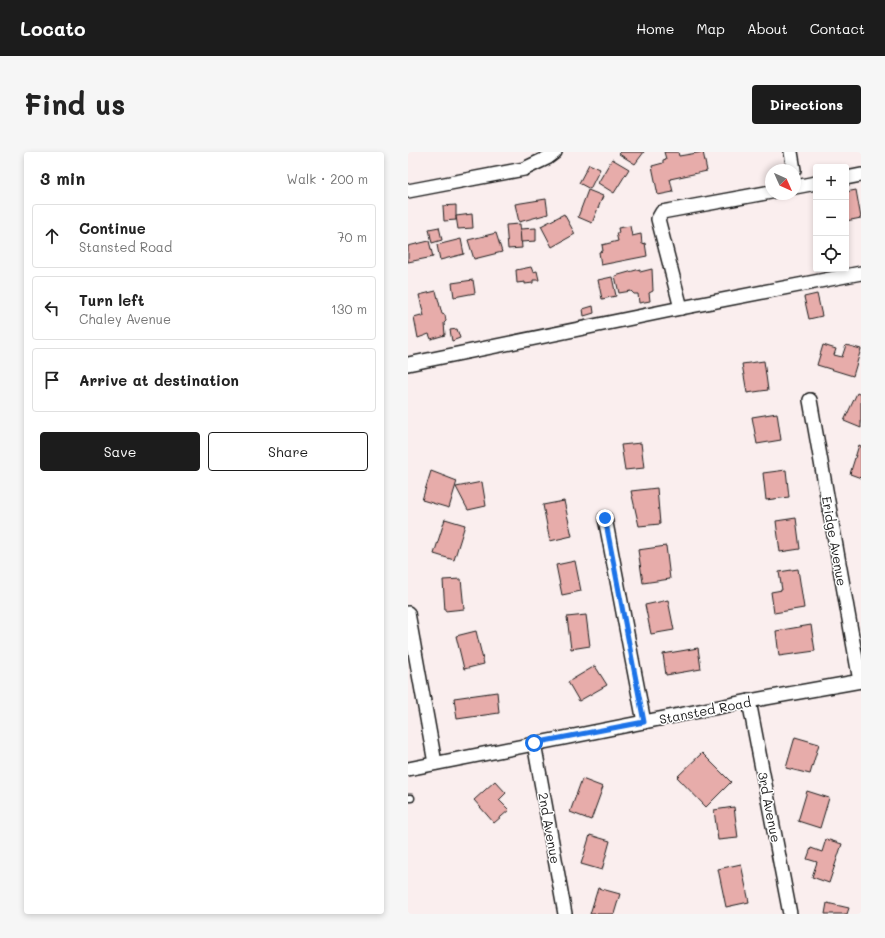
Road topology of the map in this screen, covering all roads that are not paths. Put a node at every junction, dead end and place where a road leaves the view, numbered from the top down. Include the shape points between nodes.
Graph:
1 (555, 152) edge
2 (791, 152) edge
3 (793, 164) edge
4 (861, 175) edge
5 (849, 177) edge
6 (801, 183) edge
7 (813, 184) edge
8 (408, 191) edge
9 (765, 193) edge
10 (861, 273) edge
11 (681, 308) junction
12 (408, 364) edge
13 (810, 400) dead end
14 (605, 518) dead end
15 (408, 613) edge
16 (861, 681) edge
17 (749, 700) junction
18 (644, 722) junction
19 (534, 743) junction
20 (435, 763) junction
21 (408, 768) edge
22 (565, 914) edge
23 (790, 914) edge

1 - 8 street via 524,169
2 - 3 street
4 - 5 street
6 - 7 street
9 - 11 street via 662,212 658,219
10 - 11 street
11 - 12 street
13 - 16 street, Eridge Avenue
14 - 18 street
15 - 20 street
16 - 17 street, Stansted Road
17 - 18 street, Stansted Road
17 - 23 street, 3rd Avenue
18 - 19 street, Stansted Road
19 - 20 street, Stansted Road
19 - 22 street, 2nd Avenue
20 - 21 street, Stansted Road

